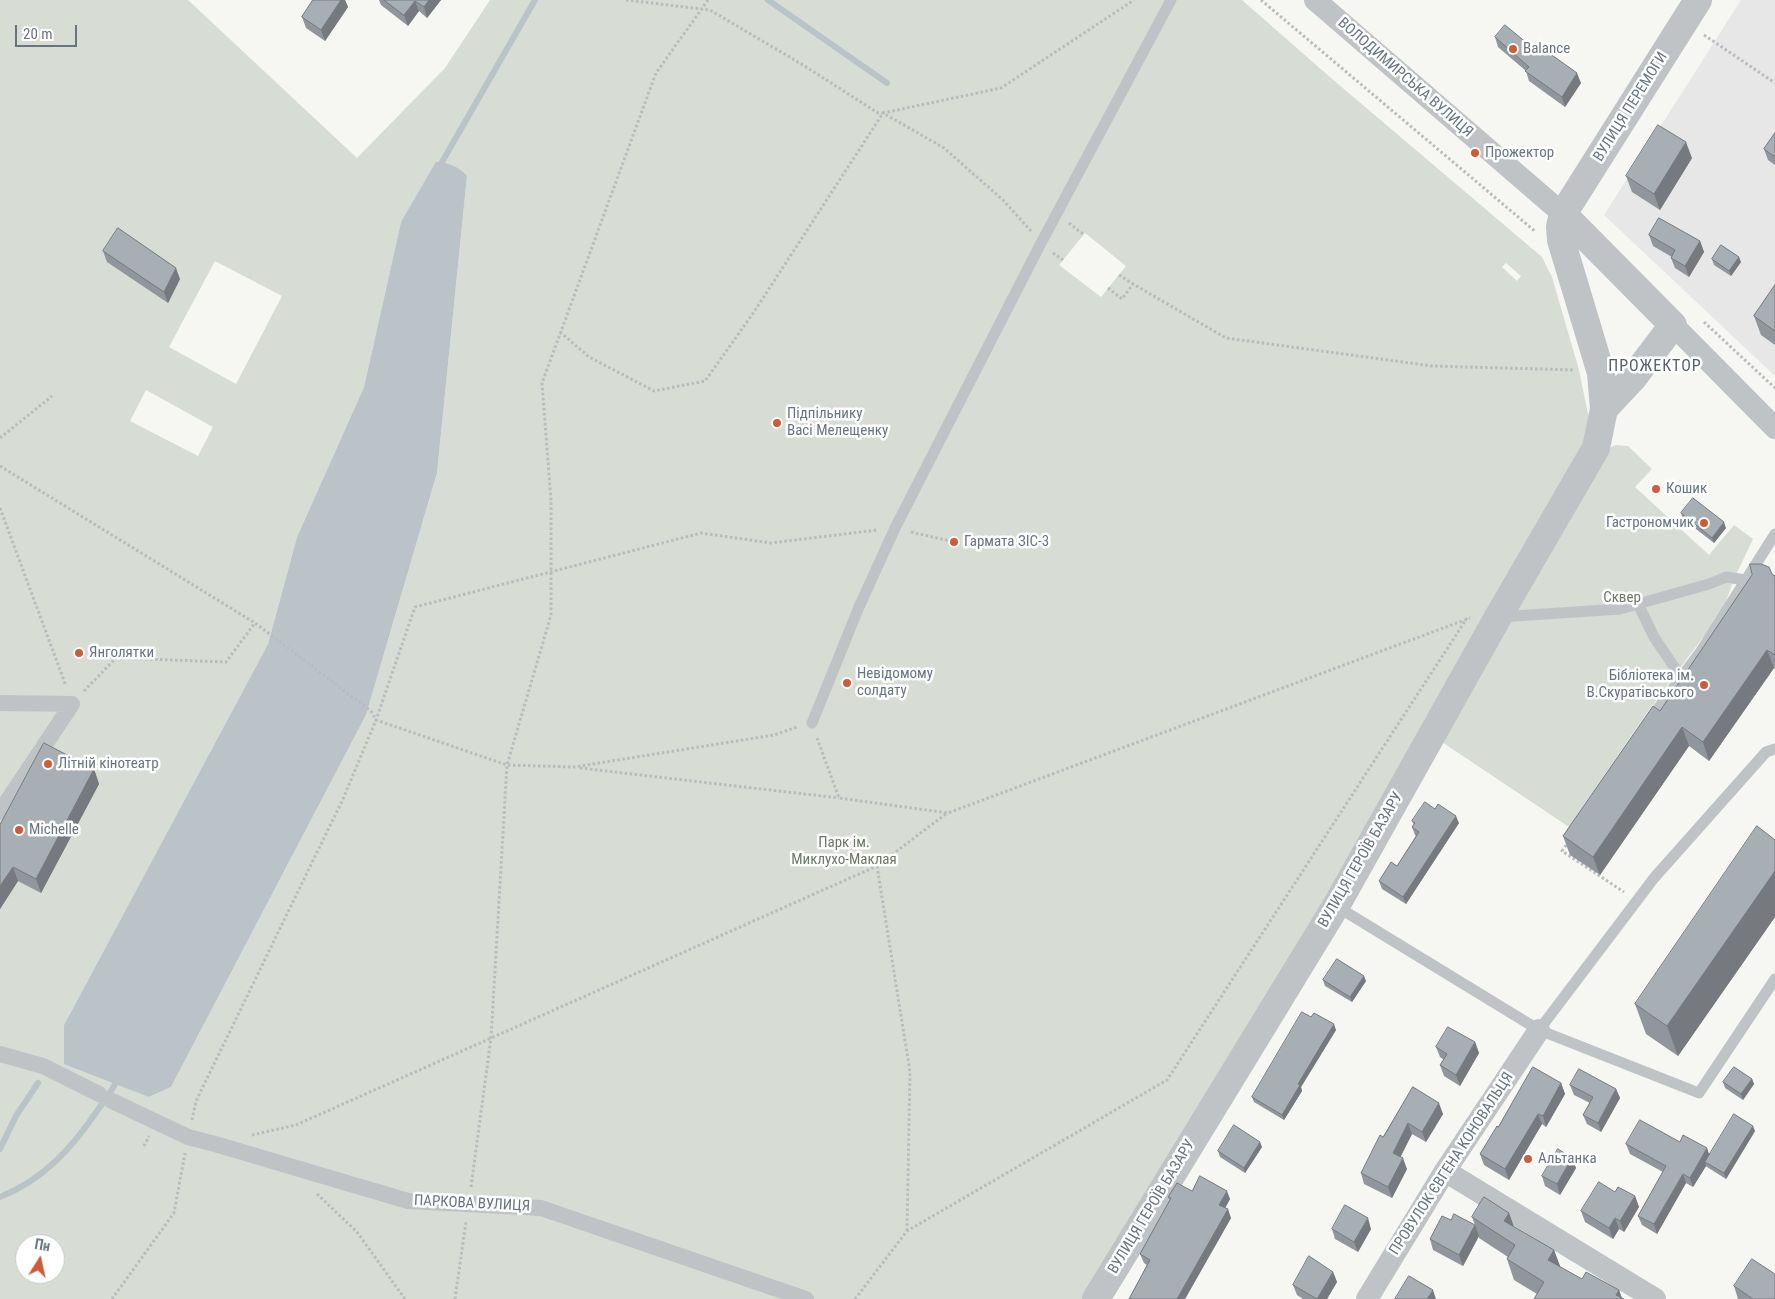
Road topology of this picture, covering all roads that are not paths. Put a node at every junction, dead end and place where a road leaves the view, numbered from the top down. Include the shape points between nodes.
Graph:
1 (1171, 0) edge
2 (1315, 0) edge
3 (1698, 0) edge
4 (1563, 214) junction
5 (1673, 325) junction
6 (1604, 410) junction
7 (1775, 428) edge
8 (1775, 534) edge
9 (1756, 564) junction
10 (1766, 572) edge
11 (1746, 580) junction
12 (1638, 604) junction
13 (1498, 617) junction
14 (1681, 677) junction
15 (0, 702) edge
16 (1659, 707) dead end
17 (812, 723) road end
18 (1775, 749) edge
19 (0, 812) edge
20 (1336, 906) junction
21 (1775, 979) edge
22 (1539, 1030) junction
23 (0, 1054) edge
24 (1445, 1171) junction
25 (806, 1299) edge
26 (1096, 1299) edge
27 (1367, 1299) edge
28 (1655, 1299) edge

1 - 17 lane via 1040,243 895,528
2 - 4 street, ВОЛОДИМИРСЬКА ВУЛИЦЯ
3 - 4 street, ВУЛИЦЯ ПЕРЕМОГИ
4 - 5 street
4 - 6 street via 1561,240 1601,372
5 - 6 street
5 - 7 street
6 - 13 street, ВУЛИЦЯ ГЕРОЇВ БАЗАРУ via 1596,448
8 - 9 lane
9 - 10 lane
9 - 11 lane
11 - 12 lane via 1726,577
11 - 14 lane
12 - 13 lane via 1620,609
12 - 14 lane via 1654,638
13 - 20 street, ВУЛИЦЯ ГЕРОЇВ БАЗАРУ
14 - 16 lane
15 - 19 street via 72,704
18 - 22 lane via 1766,752 1654,878
20 - 22 lane
20 - 26 street, ВУЛИЦЯ ГЕРОЇВ БАЗАРУ
21 - 22 lane via 1699,1093
22 - 24 street, ПРОВУЛОК ЄВГЕНА КОНОВАЛЬЦЯ
23 - 25 street, ПАРКОВА ВУЛИЦЯ via 43,1066 188,1137 408,1201 541,1208
24 - 27 street, ПРОВУЛОК ЄВГЕНА КОНОВАЛЬЦЯ
24 - 28 street

